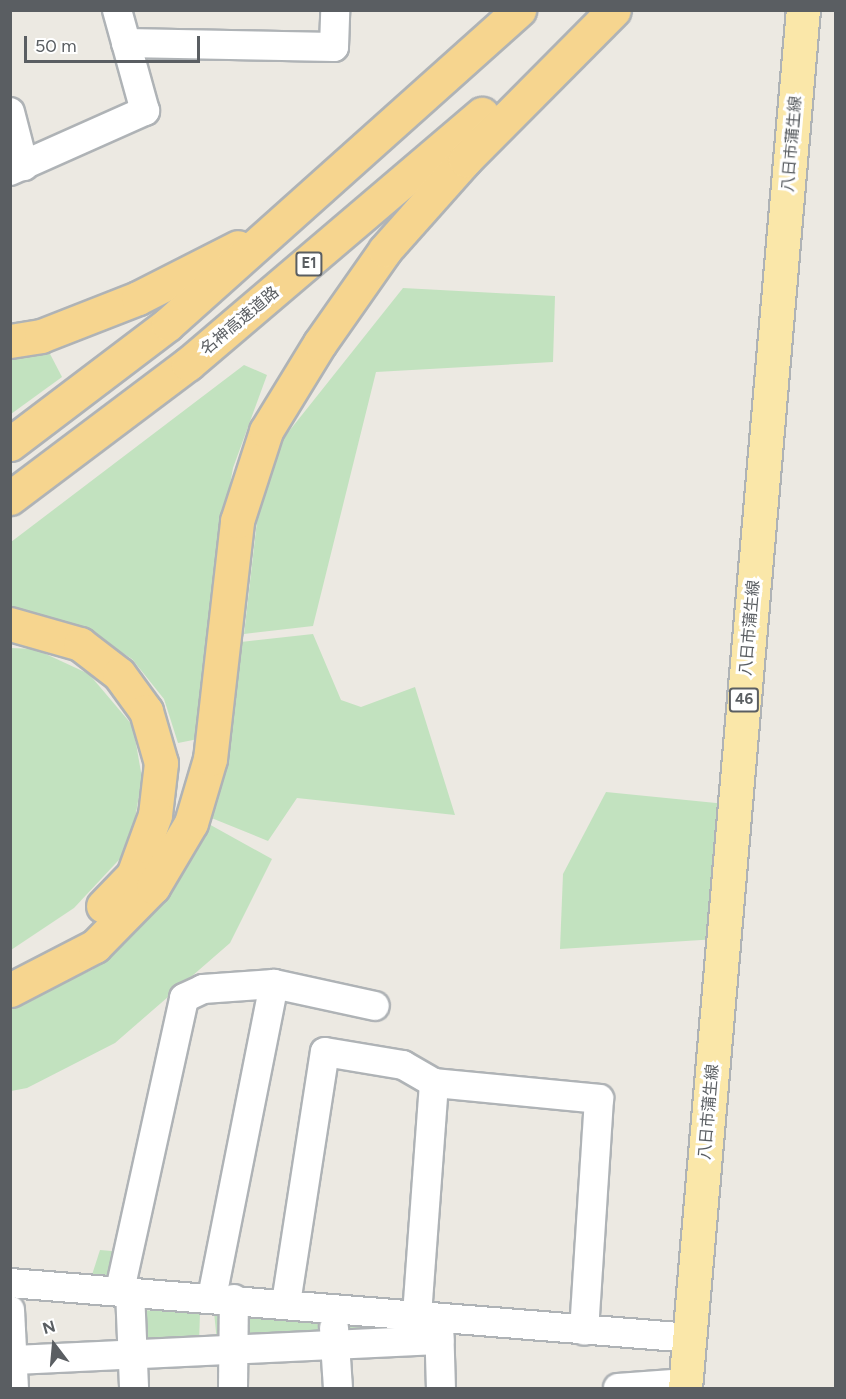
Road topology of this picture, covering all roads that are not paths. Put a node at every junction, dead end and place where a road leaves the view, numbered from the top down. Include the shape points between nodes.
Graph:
1 (117, 10) edge
2 (335, 10) edge
3 (519, 10) edge
4 (592, 10) edge
5 (614, 10) edge
6 (803, 10) edge
7 (126, 43) junction
8 (10, 112) edge
9 (17, 169) edge
10 (293, 217) junction
11 (10, 341) edge
12 (10, 444) edge
13 (10, 498) edge
14 (10, 624) edge
15 (10, 969) edge
16 (274, 984) junction
17 (10, 990) edge
18 (375, 1006) dead end
19 (434, 1083) junction
20 (10, 1283) edge
21 (125, 1290) junction
22 (223, 1298) junction
23 (286, 1303) junction
24 (333, 1307) junction
25 (10, 1310) edge
26 (432, 1324) junction
27 (584, 1331) junction
28 (690, 1338) junction
29 (335, 1345) junction
30 (233, 1350) junction
31 (132, 1354) junction
32 (13, 1360) junction
33 (685, 1386) edge
34 (14, 1389) edge
35 (134, 1389) edge
36 (233, 1389) edge
37 (338, 1389) edge
38 (441, 1389) edge
39 (618, 1389) edge

1 - 7 street
2 - 7 street via 334,47
3 - 10 highway
4 - 13 highway, 名神高速道路 / E1 via 374,210 188,364
5 - 17 highway via 400,234 320,343 266,431 237,521 210,759 191,823 153,887 94,946
6 - 28 main road, 八日市蒲生線 / 46
7 - 9 street via 145,111
8 - 9 street
10 - 11 highway via 138,298 41,336
10 - 12 highway via 168,324
14 - 15 highway via 80,644 119,674 146,711 161,763 155,815 133,875 78,931
16 - 18 street
16 - 21 street via 202,989 184,998
16 - 22 street
19 - 23 street via 403,1065 325,1052
19 - 26 street
19 - 27 street via 599,1100
20 - 21 street
21 - 22 street
21 - 31 street
22 - 23 street
22 - 30 street
23 - 24 street
24 - 26 street
24 - 29 street
25 - 32 street
26 - 27 street
26 - 29 street
26 - 38 street
27 - 28 street
28 - 33 main road, 八日市蒲生線 / 46
29 - 30 street
29 - 37 street
30 - 31 street
30 - 36 street
31 - 32 street
31 - 35 street
32 - 34 street
33 - 39 street

